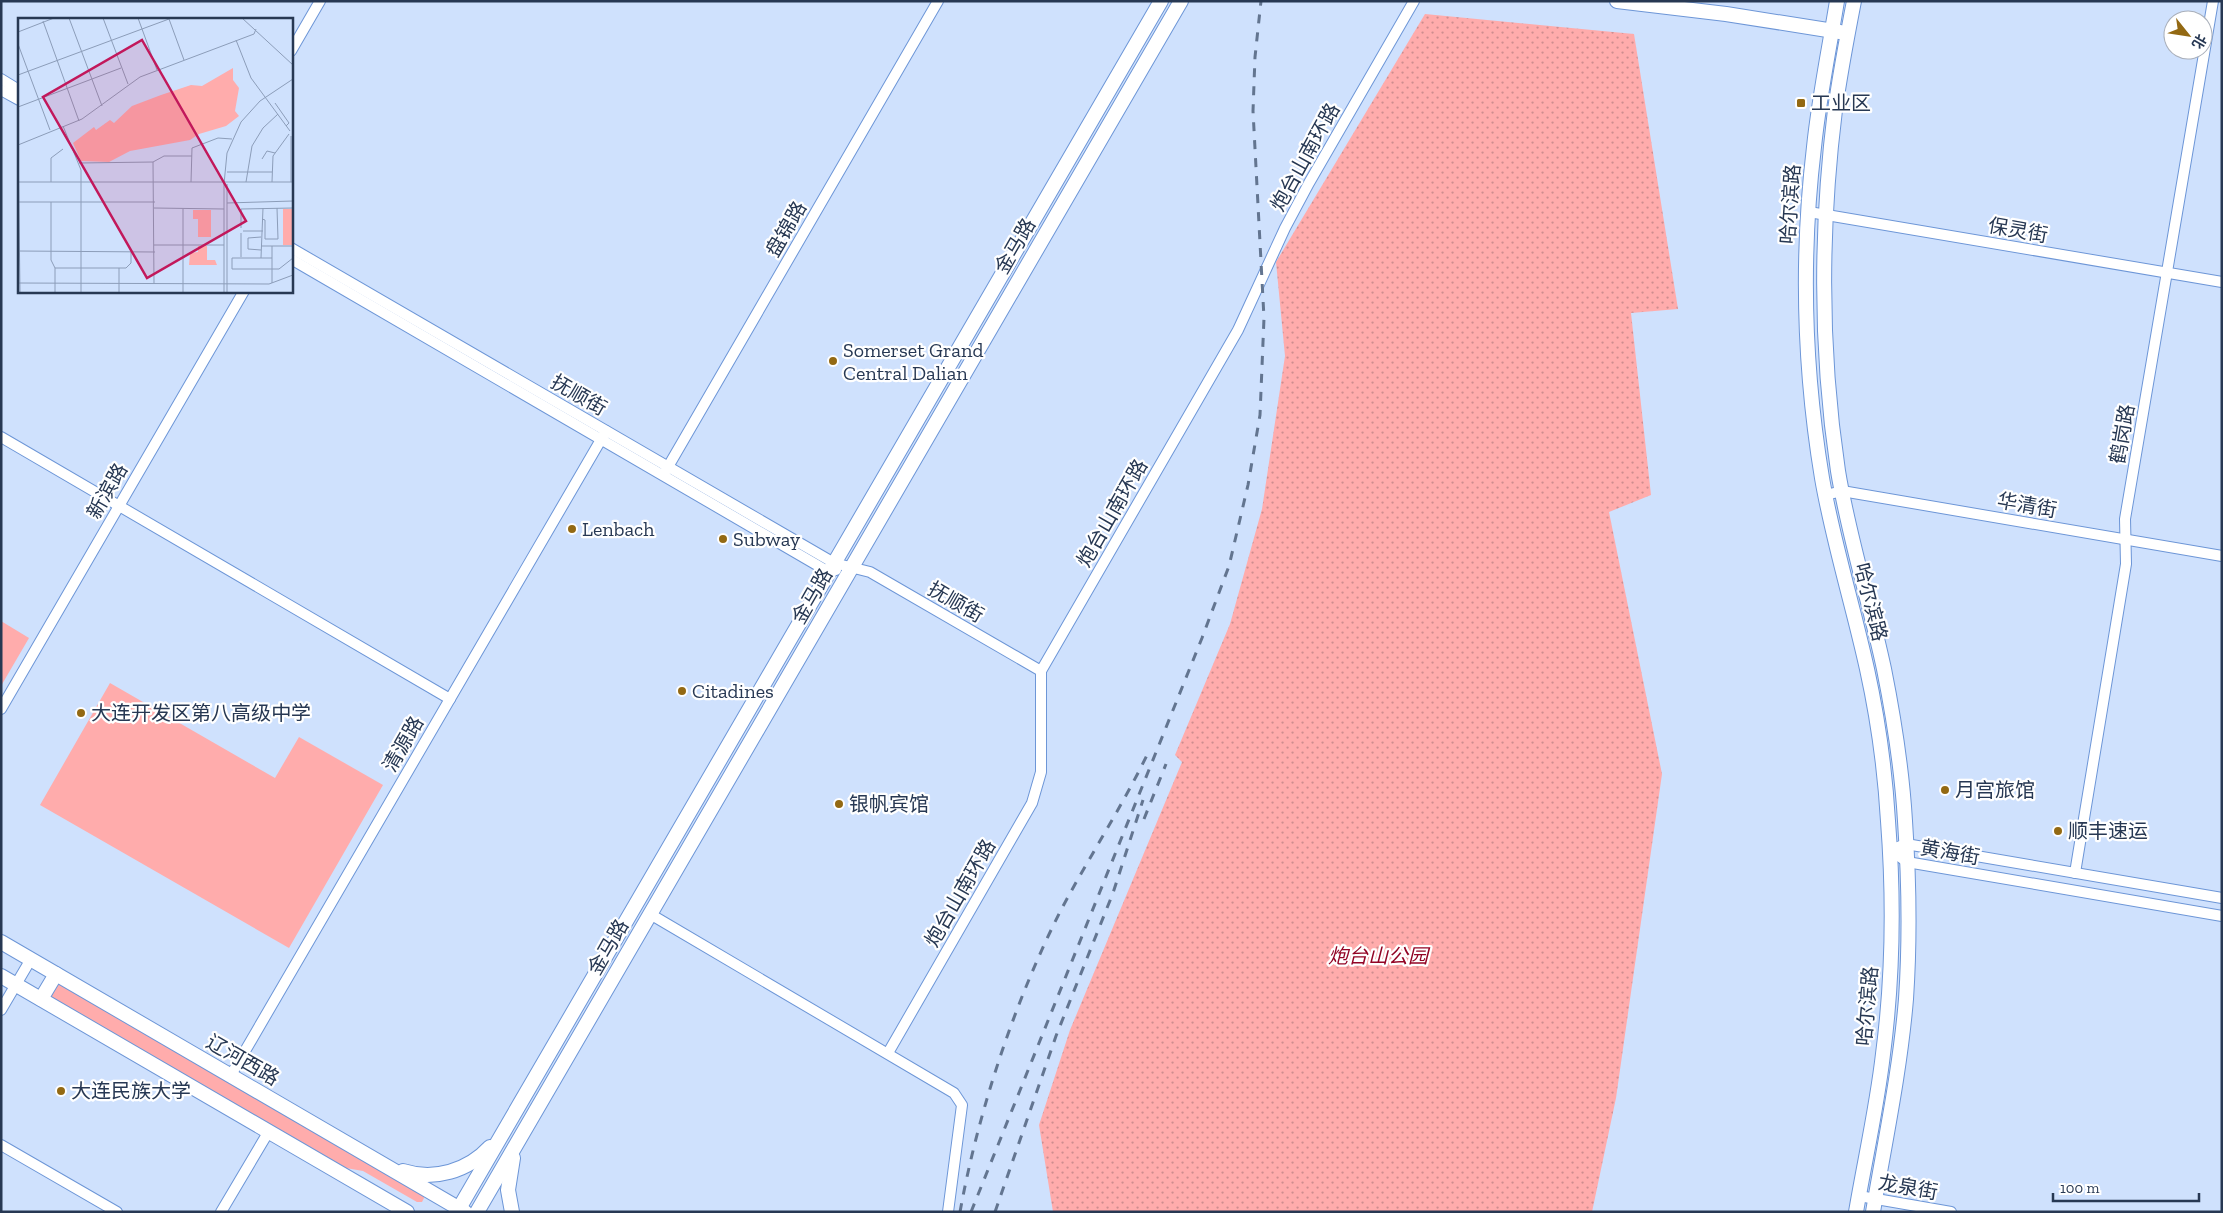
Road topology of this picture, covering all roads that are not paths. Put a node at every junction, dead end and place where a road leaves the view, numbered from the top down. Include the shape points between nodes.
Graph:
1 (320, 1) edge
2 (938, 1) edge
3 (1161, 1) edge
4 (1181, 1) edge
5 (1414, 1) edge
6 (1617, 1) edge
7 (1838, 1) edge
8 (1854, 1) edge
9 (2213, 1) edge
10 (1832, 30) junction
11 (1848, 33) junction
12 (292, 49) edge
13 (1, 79) edge
14 (18, 89) edge
15 (1, 90) edge
16 (18, 99) edge
17 (1809, 212) junction
18 (1826, 215) junction
19 (292, 249) edge
20 (292, 260) edge
21 (2167, 273) junction
22 (2222, 282) edge
23 (243, 292) edge
24 (604, 435) junction
25 (1, 437) edge
26 (666, 471) junction
27 (1842, 491) junction
28 (1826, 496) junction
29 (119, 506) junction
30 (2126, 540) junction
31 (2222, 556) edge
32 (832, 567) junction
33 (852, 568) junction
34 (1041, 671) junction
35 (450, 699) junction
36 (1, 709) edge
37 (1906, 844) junction
38 (1890, 850) junction
39 (1907, 862) junction
40 (2075, 873) junction
41 (2222, 898) edge
42 (650, 914) junction
43 (2222, 916) edge
44 (3, 946) edge
45 (31, 959) junction
46 (56, 974) junction
47 (1, 976) edge
48 (16, 985) junction
49 (41, 999) junction
50 (1, 1010) edge
51 (888, 1053) junction
52 (231, 1076) junction
53 (268, 1131) junction
54 (503, 1134) junction
55 (518, 1143) junction
56 (1, 1145) edge
57 (388, 1167) junction
58 (374, 1192) junction
59 (1859, 1196) junction
60 (1874, 1205) edge
61 (461, 1211) edge
62 (118, 1212) edge
63 (221, 1212) edge
64 (392, 1212) edge
65 (408, 1212) edge
66 (477, 1212) edge
67 (512, 1212) edge
68 (948, 1212) edge
69 (1856, 1212) edge
70 (1951, 1212) edge

1 - 12 street
2 - 26 street, 盘锦路
3 - 32 street, 金马路
4 - 33 street, 金马路
5 - 34 street, 炮台山南环路 via 1309,183 1238,330
6 - 10 street
7 - 10 street, 哈尔滨路
8 - 11 street, 哈尔滨路
9 - 21 street, 鹤岗路
10 - 11 street
10 - 17 street, 哈尔滨路 via 1816,131
11 - 18 street, 哈尔滨路 via 1835,107
13 - 14 street
15 - 16 street
17 - 18 street, 保灵街
17 - 28 street, 哈尔滨路 via 1806,304 1809,371
18 - 21 street, 保灵街
18 - 27 street, 哈尔滨路 via 1822,304 1826,365
19 - 24 street, 抚顺街
20 - 24 street, 抚顺街
21 - 22 street, 保灵街
21 - 30 street, 鹤岗路 via 2125,519
23 - 29 street, 新滨路
24 - 26 street, 抚顺街
24 - 35 street, 清源路
25 - 29 street
26 - 32 street, 抚顺街
27 - 28 street, 华清街
27 - 30 street, 华清街
27 - 37 street, 哈尔滨路 via 1884,667 1900,770
28 - 38 street, 哈尔滨路 via 1877,724
29 - 35 street
29 - 36 street, 新滨路
30 - 31 street, 华清街
30 - 40 street, 鹤岗路 via 2126,564
32 - 33 street, 抚顺街
32 - 54 street, 金马路
33 - 34 street, 抚顺街 via 870,572
33 - 42 street, 金马路
34 - 51 street, 炮台山南环路 via 1041,772 1032,803
35 - 52 street, 清源路
37 - 38 street, 黄海街
37 - 39 street, 哈尔滨路
37 - 40 street, 黄海街
38 - 39 street, 黄海街
38 - 59 street, 哈尔滨路 via 1892,941 1889,998 1883,1056
39 - 43 street, 黄海街
39 - 60 street, 哈尔滨路 via 1906,1001
40 - 41 street, 黄海街
42 - 51 street
42 - 55 street, 金马路
44 - 45 street, 辽河西路
45 - 46 street, 辽河西路
45 - 48 street
46 - 49 street
46 - 52 street, 辽河西路
47 - 48 street
48 - 49 street
48 - 50 street
49 - 53 street
51 - 68 street via 954,1092 962,1105
52 - 57 street, 辽河西路
53 - 58 street
53 - 63 street
54 - 57 street via 467,1166 449,1173 426,1175
54 - 61 street, 金马路
55 - 66 street, 金马路
55 - 67 street via 510,1168 508,1190
56 - 62 street
57 - 61 street, 辽河西路
58 - 64 street
58 - 65 street
59 - 60 street, 龙泉街
59 - 69 street, 哈尔滨路
60 - 70 street, 龙泉街

